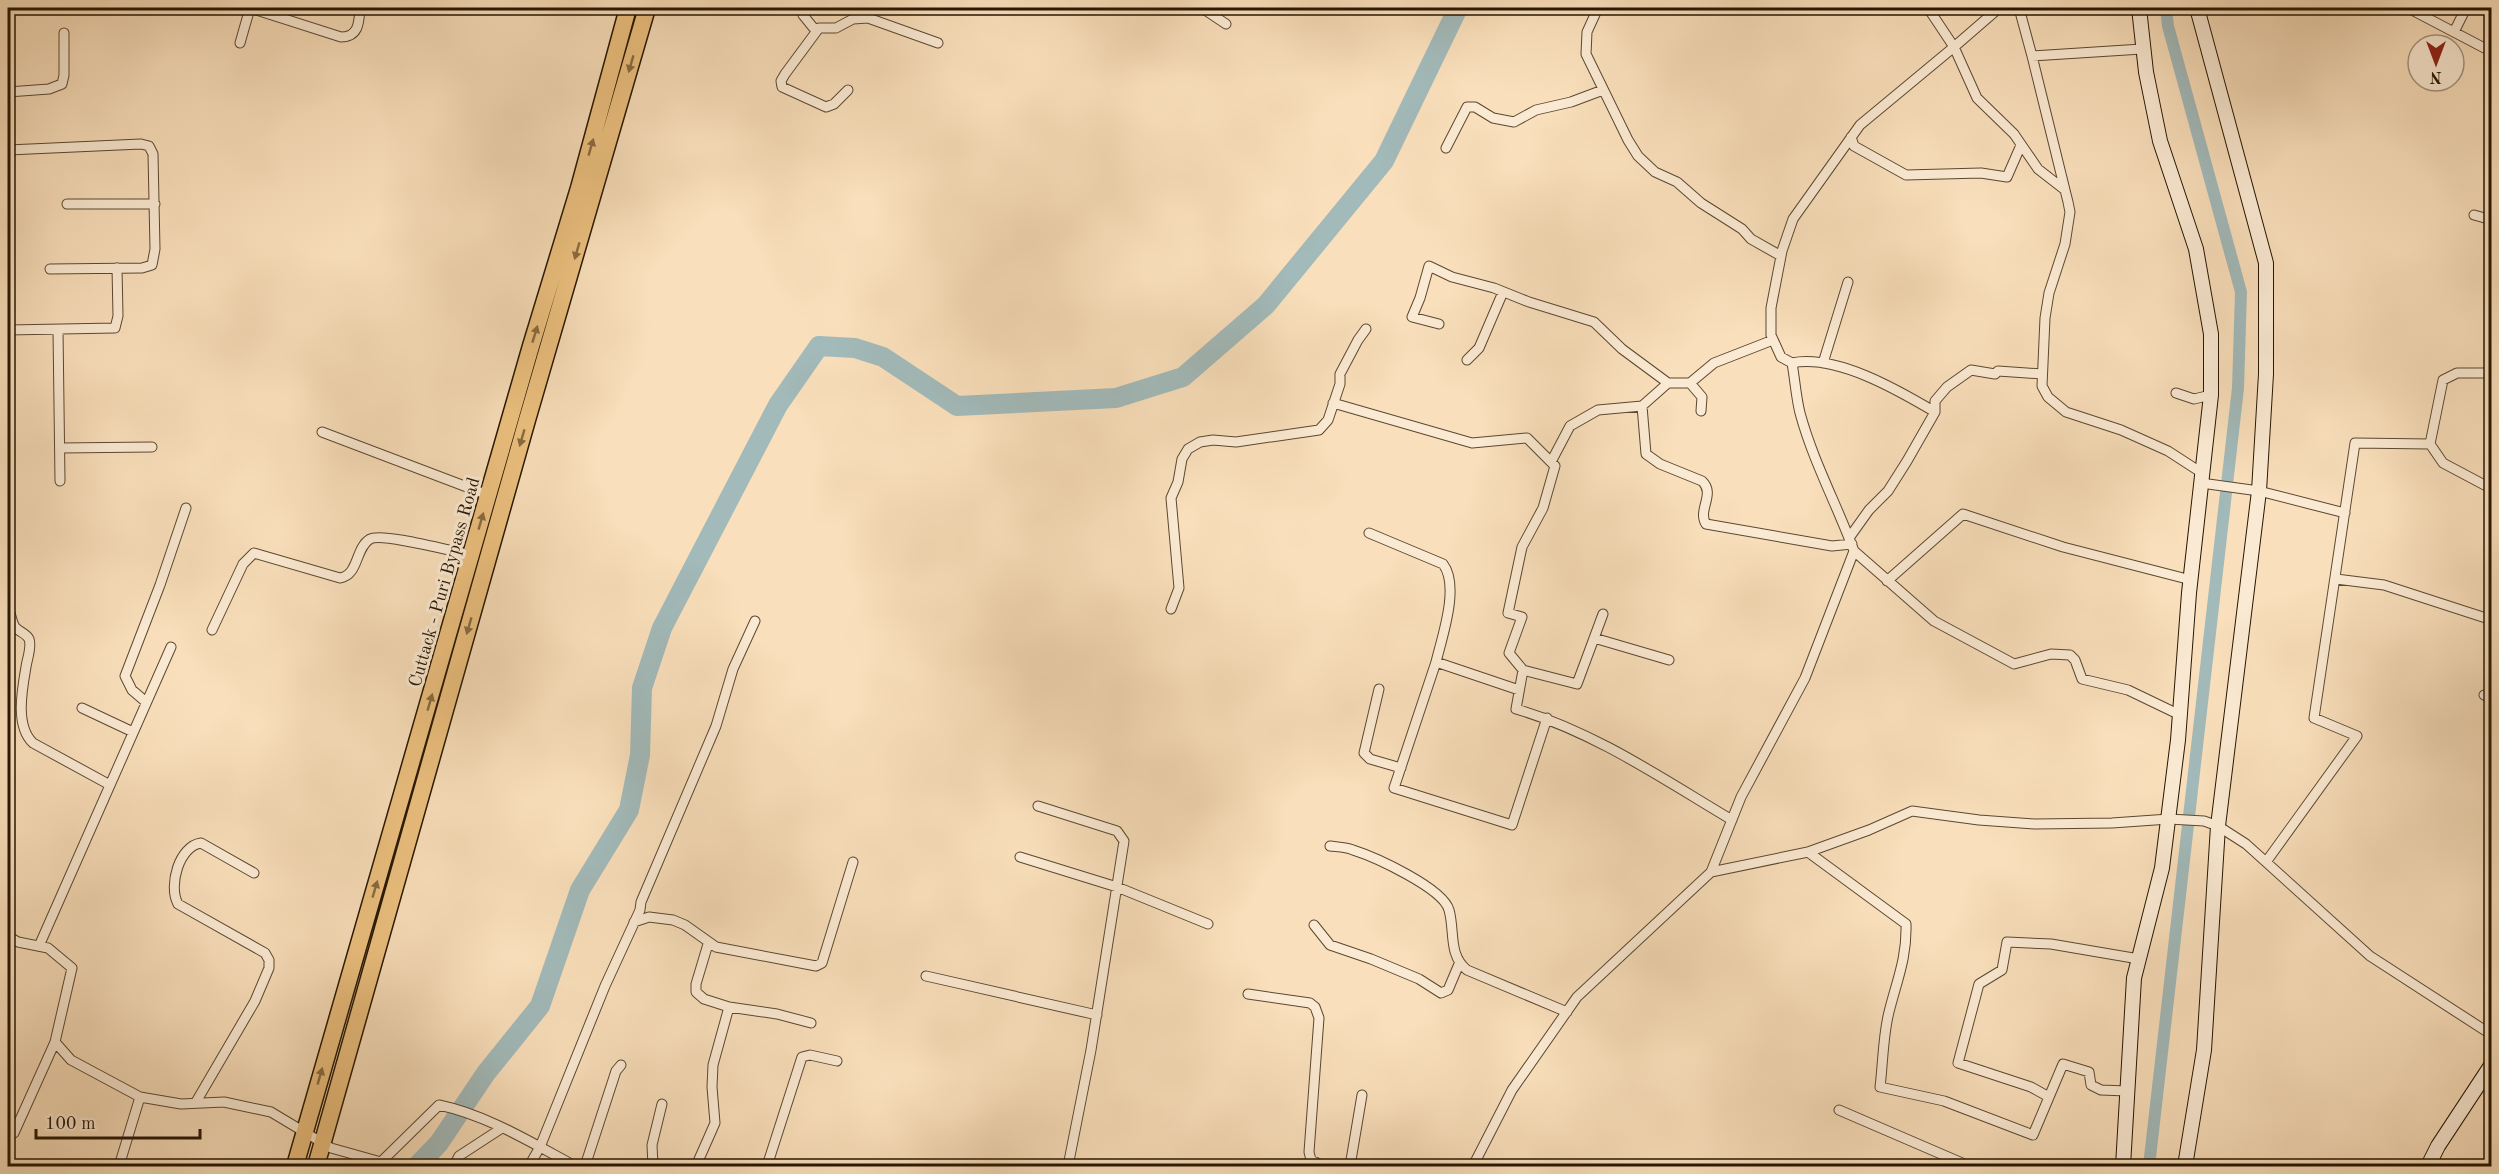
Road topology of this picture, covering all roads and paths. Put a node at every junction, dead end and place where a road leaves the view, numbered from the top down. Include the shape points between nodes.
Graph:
1 (250, 8) edge
2 (360, 8) edge
3 (628, 8) edge
4 (647, 8) edge
5 (802, 8) edge
6 (1202, 8) edge
7 (1598, 8) edge
8 (1928, 8) edge
9 (1999, 8) edge
10 (2019, 8) edge
11 (2139, 8) edge
12 (2197, 8) edge
13 (2408, 8) edge
14 (2466, 8) edge
15 (1226, 24) dead end
16 (816, 31) junction
17 (2454, 32) junction
18 (64, 33) dead end
19 (240, 43) dead end
20 (938, 43) dead end
21 (1954, 47) junction
22 (2142, 49) junction
23 (2492, 52) edge
24 (2031, 56) junction
25 (848, 90) dead end
26 (1603, 90) junction
27 (8, 92) edge
28 (1851, 137) junction
29 (2021, 145) junction
30 (1446, 148) dead end
31 (8, 150) edge
32 (2065, 190) junction
33 (67, 204) dead end
34 (155, 204) junction
35 (2474, 215) dead end
36 (2492, 220) edge
37 (1781, 256) junction
38 (117, 268) junction
39 (50, 269) dead end
40 (1848, 282) dead end
41 (1503, 292) junction
42 (1439, 324) dead end
43 (1366, 329) dead end
44 (8, 330) edge
45 (58, 330) junction
46 (1773, 340) junction
47 (1467, 360) dead end
48 (1792, 363) junction
49 (1823, 363) junction
50 (2492, 373) edge
51 (2042, 374) junction
52 (1668, 383) junction
53 (1690, 383) junction
54 (2176, 393) dead end
55 (2211, 395) junction
56 (1333, 403) junction
57 (1642, 406) junction
58 (1701, 411) dead end
59 (1935, 412) junction
60 (322, 432) dead end
61 (2430, 444) junction
62 (152, 447) dead end
63 (60, 448) junction
64 (1551, 462) junction
65 (2202, 478) junction
66 (60, 481) dead end
67 (2492, 489) edge
68 (2259, 491) junction
69 (488, 495) junction
70 (186, 508) dead end
71 (2345, 513) junction
72 (1369, 533) dead end
73 (1852, 544) junction
74 (472, 555) junction
75 (2336, 579) junction
76 (2191, 580) junction
77 (1887, 581) junction
78 (1171, 609) dead end
79 (8, 610) edge
80 (1603, 614) dead end
81 (2492, 620) edge
82 (755, 621) dead end
83 (212, 630) dead end
84 (1594, 638) junction
85 (171, 647) dead end
86 (1669, 660) dead end
87 (1436, 662) junction
88 (1522, 670) junction
89 (1378, 689) dead end
90 (1519, 690) junction
91 (146, 702) junction
92 (82, 708) dead end
93 (2180, 715) junction
94 (1547, 717) junction
95 (133, 732) junction
96 (1401, 768) junction
97 (110, 784) junction
98 (1038, 806) dead end
99 (2174, 819) junction
100 (1732, 820) junction
101 (2218, 825) junction
102 (1330, 846) dead end
103 (1808, 852) junction
104 (1020, 858) dead end
105 (852, 862) dead end
106 (2266, 862) junction
107 (1711, 872) junction
108 (254, 873) dead end
109 (1117, 887) junction
110 (634, 922) junction
111 (1208, 924) dead end
112 (1314, 925) dead end
113 (8, 936) edge
114 (708, 944) junction
115 (39, 946) junction
116 (2139, 959) junction
117 (1460, 964) junction
118 (926, 976) dead end
119 (1248, 994) dead end
120 (729, 1007) junction
121 (1567, 1012) junction
122 (1097, 1015) junction
123 (811, 1023) dead end
124 (2492, 1035) edge
125 (55, 1042) junction
126 (837, 1061) dead end
127 (2492, 1064) edge
128 (621, 1065) dead end
129 (2127, 1091) junction
130 (1362, 1095) dead end
131 (140, 1097) junction
132 (2049, 1097) junction
133 (196, 1102) junction
134 (662, 1104) dead end
135 (1839, 1110) dead end
136 (502, 1128) junction
137 (304, 1132) junction
138 (14, 1133) dead end
139 (322, 1143) junction
140 (540, 1147) junction
141 (2189, 1165) edge
142 (119, 1167) edge
143 (294, 1167) edge
144 (316, 1167) edge
145 (454, 1167) edge
146 (529, 1167) edge
147 (575, 1167) edge
148 (585, 1167) edge
149 (653, 1167) edge
150 (696, 1167) edge
151 (767, 1167) edge
152 (1068, 1167) edge
153 (1323, 1167) edge
154 (1350, 1167) edge
155 (1473, 1167) edge
156 (1970, 1167) edge
157 (2123, 1167) edge
158 (2428, 1167) edge

1 - 2 street via 350,37 358,26
1 - 19 street
69 -> 3 highway, Cuttack - Puri Bypass Road
4 -> 139 highway, Cuttack - Puri Bypass Road
5 - 16 street
6 - 15 street
7 - 26 street via 1585,44
8 - 21 street
9 - 21 street
10 - 24 street
11 - 22 street
12 - 68 street via 2266,263 2266,374
13 - 17 street
14 - 17 street
16 - 20 street via 868,18
16 - 25 street via 785,74 782,87 826,107
17 - 23 street
18 - 27 street via 62,84 49,89
21 - 28 street via 1867,118
21 - 29 street via 1977,98
22 - 24 street
22 - 55 street via 2160,141 2196,249 2211,334
24 - 32 street
26 - 30 street via 1536,110 1514,122 1492,118 1475,107 1467,108
26 - 37 street via 1628,140 1646,164
28 - 29 street via 1854,146 1906,175 1981,173 2007,177
28 - 37 street via 1793,219
29 - 32 street via 2038,169
31 - 34 street via 148,146 153,154
32 - 51 street via 2070,212 2065,244 2049,293
33 - 34 street
34 - 38 street via 152,265
35 - 36 street
37 - 46 street via 1771,308
38 - 39 street
38 - 45 street via 115,328
40 - 49 street
41 - 42 street via 1430,266 1412,317
41 - 47 street via 1479,348
41 - 52 street via 1594,322 1622,349
43 - 56 street via 1340,374
44 - 45 street
45 - 63 street
46 - 48 street via 1781,357
46 - 53 street via 1714,363
48 - 49 street
48 - 73 street via 1808,438
49 - 59 street via 1897,389
50 - 61 street via 2457,373 2443,380
51 - 59 street via 1971,370 1947,387 1935,401
51 - 65 street via 2042,386 2048,397 2066,412 2168,451
52 - 53 street
52 - 57 street
53 - 58 street via 1702,397
54 - 55 street via 2194,399
55 - 65 street
56 - 64 street via 1472,444 1527,438
56 - 78 street via 1328,420 1318,430 1236,442 1213,440 1188,449 1171,498 1179,588
57 - 64 street via 1598,410 1570,426
57 - 73 street via 1646,454 1706,485 1706,524 1832,546
59 - 73 street via 1888,491 1869,510
60 - 69 street
61 - 67 street via 2443,463
61 - 71 street via 2355,443
62 - 63 street
63 - 66 street
64 - 88 street via 1555,466 1543,508 1521,547 1508,614 1522,616 1509,653
65 - 68 street via 2223,486
65 - 76 street
68 - 71 street
68 - 101 street
74 -> 69 highway, Cuttack - Puri Bypass Road
70 - 91 street via 125,676 132,690
71 - 75 street
72 - 87 street via 1446,568 1450,596
73 - 77 street
73 - 100 street via 1805,678
74 - 83 street via 373,537 367,541 352,571 340,578 254,553 243,564
137 -> 74 highway, Cuttack - Puri Bypass Road
75 - 81 street via 2384,585
75 - 106 street via 2314,718 2357,736
76 - 77 street via 2063,547 1963,514
76 - 93 street
77 - 93 street via 1934,621 2014,664 2051,654 2070,655 2082,679 2128,690
79 - 97 street via 15,626 30,643 22,712 27,737
80 - 84 street
82 - 110 street
84 - 86 street
84 - 88 street via 1577,684
85 - 91 street
87 - 90 street
87 - 96 street
88 - 90 street
89 - 96 street via 1364,753 1370,759
90 - 94 street via 1516,709
91 - 95 street
92 - 95 street
93 - 99 street
94 - 96 street via 1512,825 1394,788
94 - 100 street via 1633,761
95 - 97 street
97 - 115 street
98 - 109 street via 1117,831 1122,836 1125,846
99 - 101 street
99 - 103 street via 2035,824 1912,811
99 - 116 street
100 - 107 street
101 - 106 street
101 - 141 street via 2204,1050
102 - 117 street via 1351,849 1393,866 1441,897 1449,908 1453,945
103 - 107 street
103 - 132 street via 1906,924 1901,974 1888,1013 1880,1087 1944,1101 2033,1135
104 - 109 street
105 - 114 street via 822,963 816,966
106 - 124 street via 2370,956
107 - 121 street via 1585,990
108 - 133 street via 201,843 190,847 177,873 173,891 178,904 265,953 269,960 255,1001
109 - 111 street
109 - 122 street
110 - 114 street via 649,917 673,920 685,924
110 - 140 street
112 - 117 street via 1330,945 1419,979 1441,993 1448,990
113 - 115 street
114 - 120 street via 696,992 704,999
115 - 125 street via 48,948 72,968
116 - 129 street via 2134,978
116 - 132 street via 2051,944 2007,942 2002,970 1979,984 1958,1063 2031,1087
117 - 121 street
118 - 122 street
119 - 153 street via 1310,1003 1317,1012 1309,1152 1311,1160
120 - 123 street
120 - 150 street via 713,1065 715,1123
121 - 155 street via 1512,1090
122 - 152 street
125 - 131 street via 71,1060
125 - 138 street
126 - 151 street via 810,1054 802,1057
127 - 158 street
128 - 148 street
129 - 132 street via 2101,1090 2091,1085 2089,1072 2062,1064
129 - 157 street
130 - 154 street
131 - 133 street via 181,1104
131 - 142 street
133 - 137 street via 224,1102 271,1112
134 - 149 street via 652,1144
135 - 156 street
136 - 139 street via 456,1108 439,1105 381,1162
136 - 140 street
136 - 145 street via 459,1156
137 - 139 street
137 - 143 highway, Cuttack - Puri Bypass Road
139 - 144 highway, Cuttack - Puri Bypass Road
140 - 146 street
140 - 147 street

